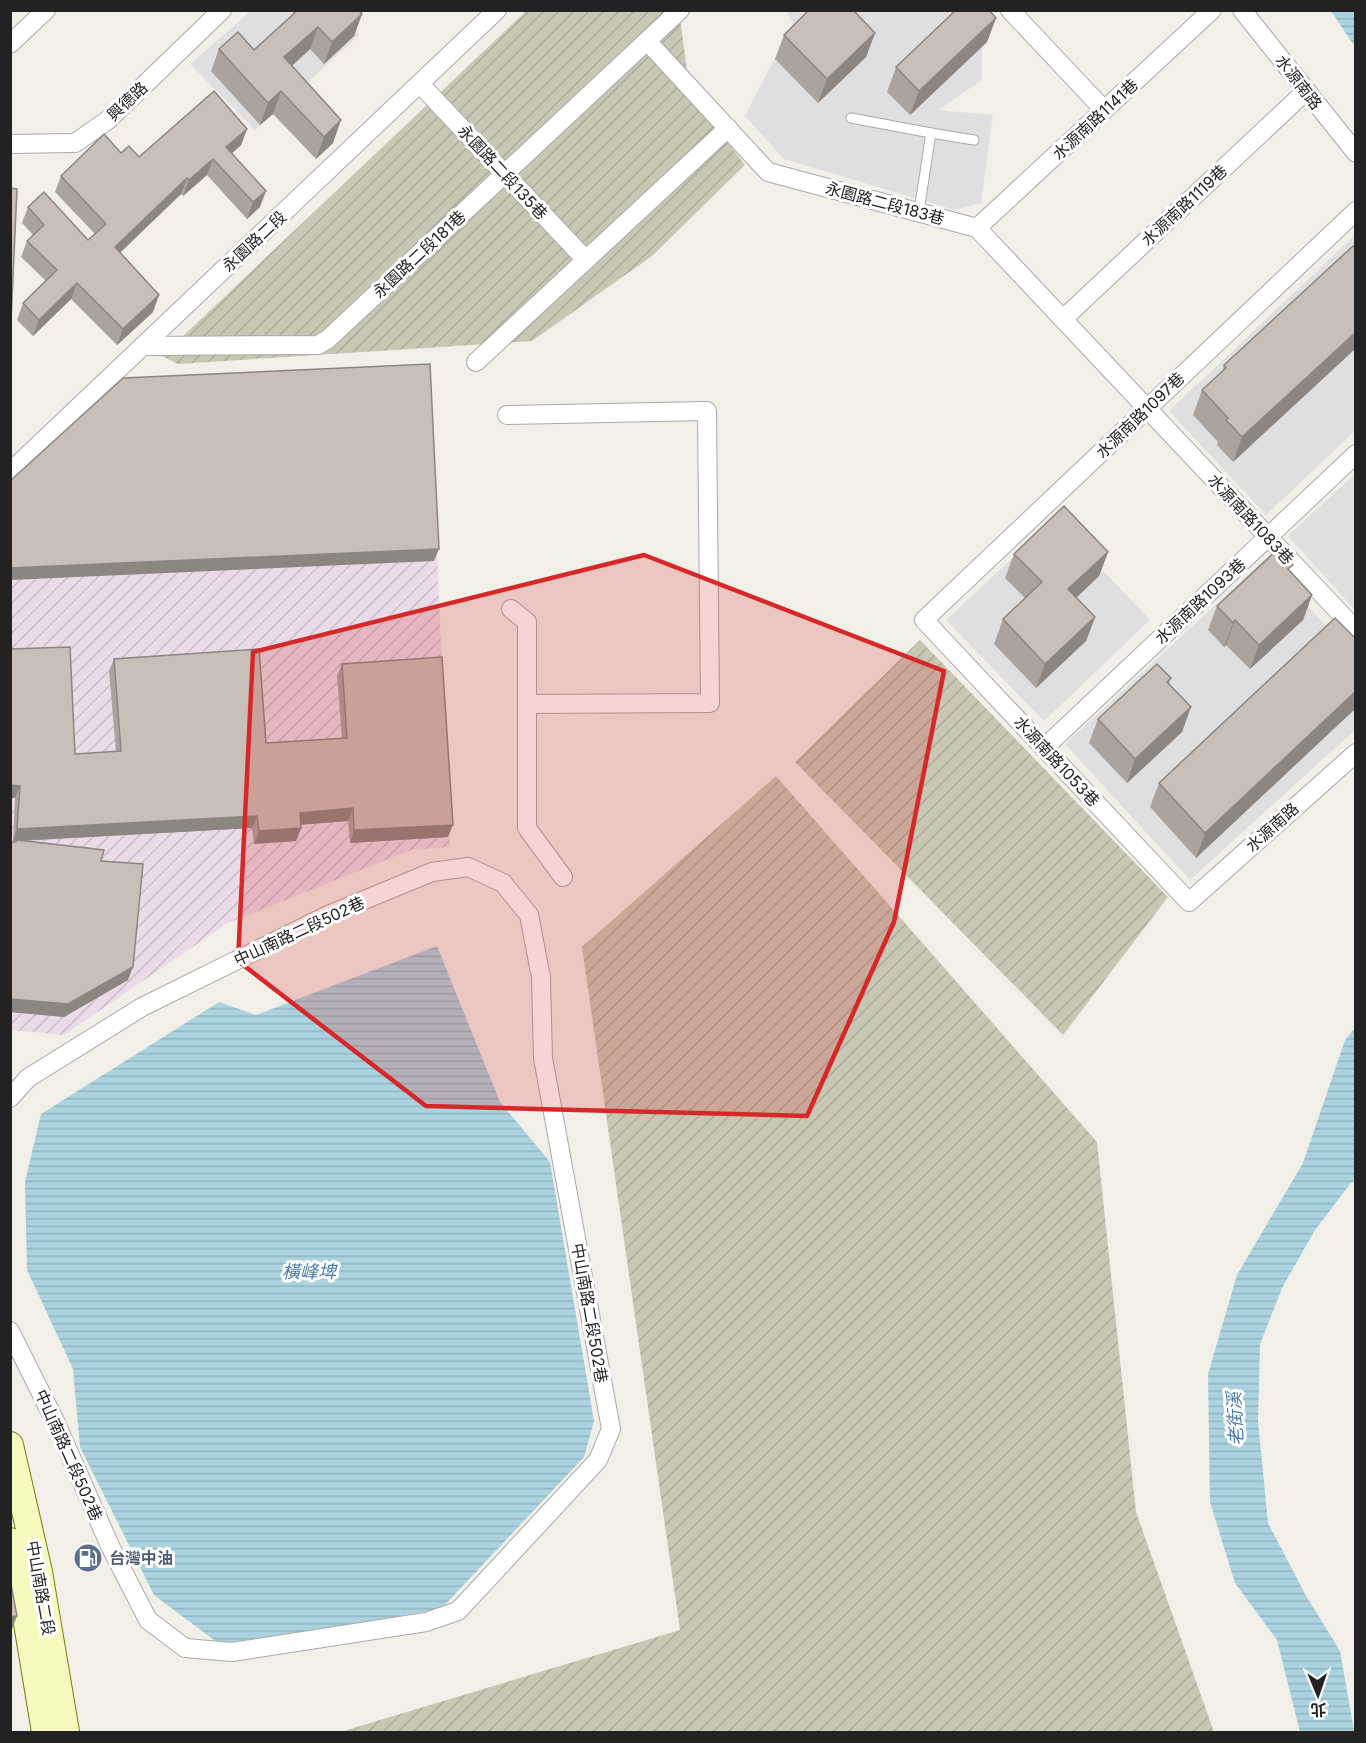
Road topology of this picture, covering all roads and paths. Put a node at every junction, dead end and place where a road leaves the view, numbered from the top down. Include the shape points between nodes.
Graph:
1 (46, 10) edge
2 (222, 10) edge
3 (497, 10) edge
4 (680, 10) edge
5 (1212, 10) edge
6 (1242, 10) edge
7 (1016, 12) edge
8 (647, 41) junction
9 (10, 44) edge
10 (420, 84) junction
11 (1306, 91) junction
12 (1104, 110) junction
13 (851, 118) dead end
14 (728, 128) junction
15 (931, 132) junction
16 (974, 140) dead end
17 (10, 144) edge
18 (1356, 153) edge
19 (505, 174) junction
20 (919, 211) junction
21 (1356, 211) edge
22 (977, 228) junction
23 (586, 260) junction
24 (1062, 319) junction
25 (143, 346) junction
26 (476, 362) dead end
27 (1147, 408) junction
28 (507, 415) dead end
29 (29, 454) junction
30 (1356, 454) edge
31 (10, 460) edge
32 (10, 472) edge
33 (1268, 537) junction
34 (511, 609) dead end
35 (924, 620) joint
36 (1356, 630) edge
37 (527, 704) junction
38 (1044, 748) junction
39 (1356, 753) edge
40 (563, 877) dead end
41 (1189, 902) joint
42 (10, 1098) edge
43 (10, 1330) edge
44 (10, 1445) edge
45 (10, 1541) edge
46 (45, 1732) edge
47 (66, 1732) edge

1 - 9 street
2 - 17 street, 興德路 via 108,120 75,143
3 - 10 street, 永園路二段
4 - 8 street
5 - 12 street, 水源南路1141巷
6 - 11 street, 水源南路
7 - 12 street
8 - 14 street, 永園路二段183巷
8 - 19 street, 永園路二段181巷
10 - 19 street, 永園路二段135巷
10 - 25 street, 永園路二段
11 - 18 street, 水源南路
11 - 24 street, 水源南路1119巷
12 - 22 street, 水源南路1141巷
13 - 15 lane
14 - 20 street, 永園路二段183巷 via 768,172
14 - 23 street
15 - 16 lane
15 - 20 lane
19 - 23 street, 永園路二段135巷
19 - 25 street, 永園路二段181巷 via 318,345
20 - 22 street, 永園路二段183巷
21 - 27 street, 水源南路1097巷
22 - 24 street
23 - 26 street
24 - 27 street
25 - 29 street, 永園路二段
27 - 33 street, 水源南路1083巷
27 - 35 street, 水源南路1097巷
28 - 37 street via 707,411 710,703
29 - 31 street
29 - 32 street, 永園路二段
30 - 33 street, 水源南路1093巷
33 - 36 street, 水源南路1083巷
33 - 38 street, 水源南路1093巷
34 - 37 street via 527,622
35 - 38 street, 水源南路1053巷
37 - 40 street via 527,828
38 - 41 street, 水源南路1053巷
39 - 41 street, 水源南路
42 - 43 street, 中山南路二段502巷 via 28,1078 142,1007 328,915 432,872 468,867 503,883 529,915 541,977 543,1058 611,1429 598,1460 458,1611 426,1623 232,1652 185,1648 148,1620
44 - 47 main road, 中山南路二段 via 39,1572
45 - 46 main road, 中山南路二段

